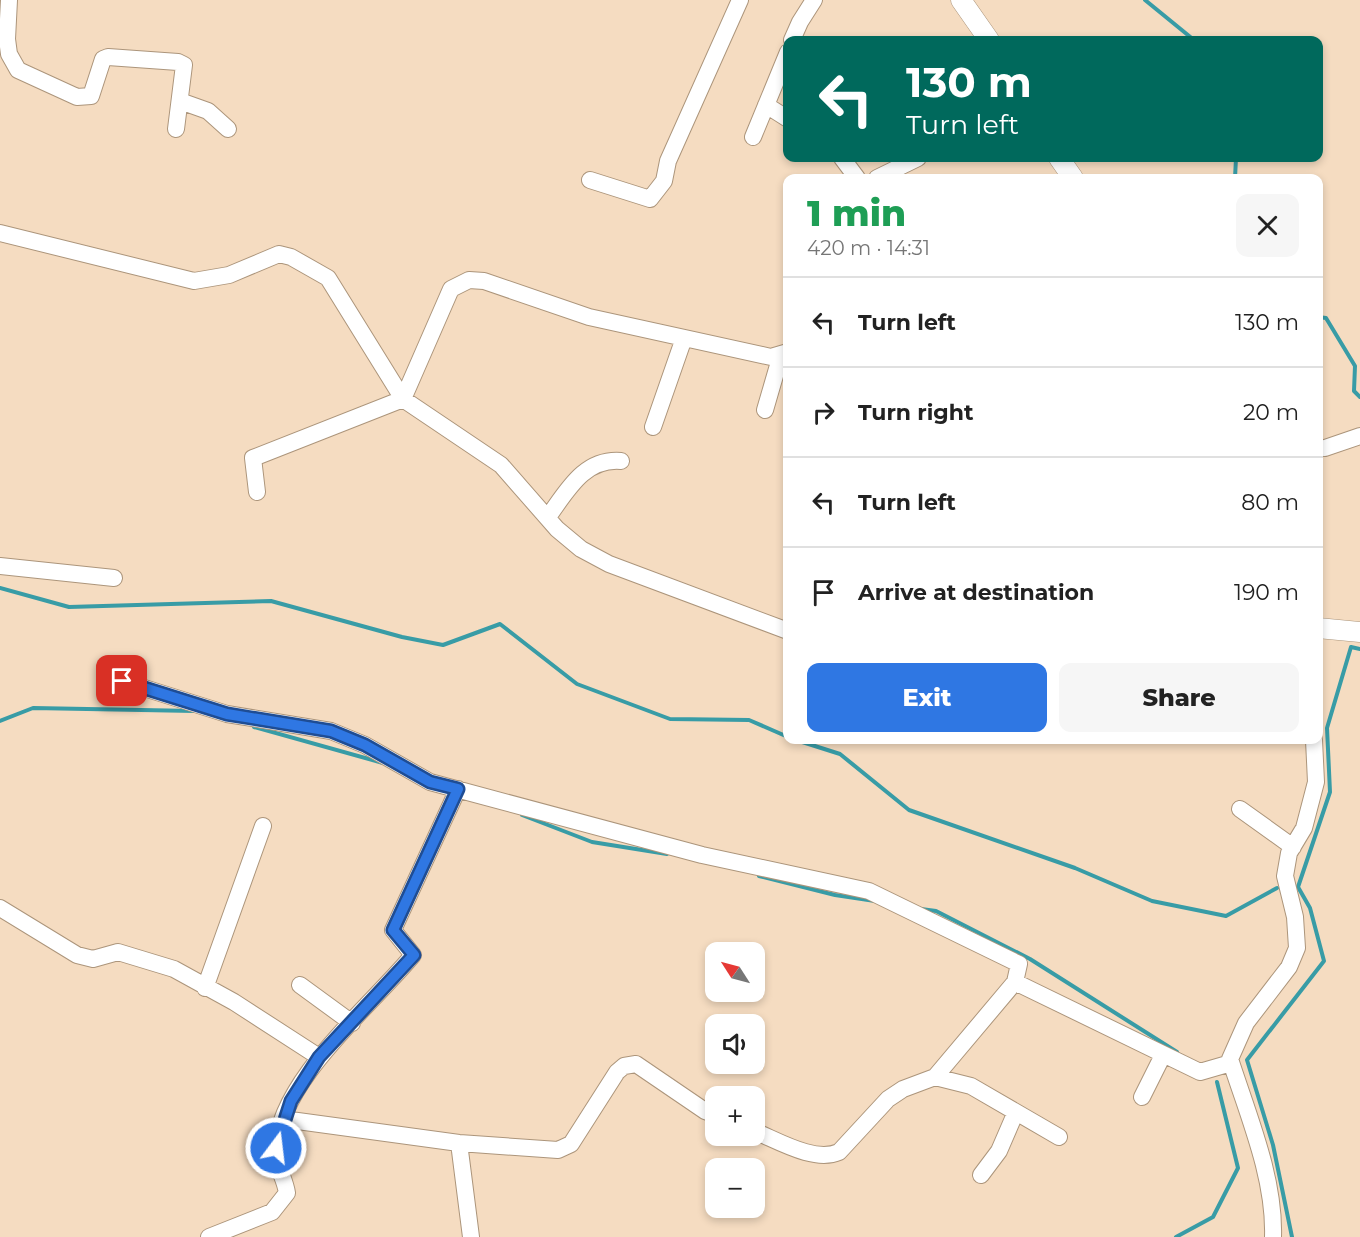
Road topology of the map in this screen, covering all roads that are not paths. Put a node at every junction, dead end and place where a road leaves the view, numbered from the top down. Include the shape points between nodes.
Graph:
1 (9, 0) edge
2 (740, 0) edge
3 (814, 0) edge
4 (961, 0) edge
5 (794, 36) edge
6 (986, 36) edge
7 (783, 63) edge
8 (180, 101) junction
9 (766, 105) junction
10 (783, 116) edge
11 (176, 129) dead end
12 (228, 129) dead end
13 (753, 137) dead end
14 (910, 162) edge
15 (885, 174) edge
16 (590, 180) dead end
17 (0, 233) edge
18 (684, 338) junction
19 (783, 354) edge
20 (783, 357) edge
21 (403, 399) junction
22 (765, 410) dead end
23 (653, 427) dead end
24 (1360, 436) edge
25 (1325, 448) dead end
26 (621, 461) dead end
27 (256, 492) dead end
28 (548, 517) junction
29 (0, 566) edge
30 (114, 578) dead end
31 (1323, 628) edge
32 (783, 630) edge
33 (1360, 632) edge
34 (122, 681) dead end
35 (1314, 744) edge
36 (458, 789) junction
37 (1240, 809) dead end
38 (263, 826) dead end
39 (1293, 847) junction
40 (0, 908) edge
41 (1015, 982) junction
42 (300, 985) dead end
43 (205, 988) junction
44 (352, 1023) junction
45 (1163, 1055) junction
46 (319, 1057) junction
47 (1231, 1063) junction
48 (935, 1077) junction
49 (1142, 1098) dead end
50 (705, 1111) edge
51 (1015, 1113) junction
52 (284, 1119) junction
53 (765, 1135) edge
54 (1059, 1137) dead end
55 (459, 1143) junction
56 (981, 1175) dead end
57 (209, 1237) edge
58 (471, 1237) edge
59 (1273, 1237) edge

1 - 8 street via 7,39 9,54 18,70 86,99 91,96 103,59 178,62 185,67
2 - 16 street via 668,161 664,181 650,199
3 - 5 street
4 - 6 main road
7 - 9 street
8 - 11 street
8 - 12 street via 208,111
9 - 10 street
9 - 13 street
14 - 15 street
17 - 21 street via 194,281 229,274 279,254 291,257 327,278
18 - 19 street via 771,357
18 - 21 street via 573,312 484,281 470,280 451,289
18 - 23 street
20 - 22 street
21 - 27 street via 253,458
21 - 28 street via 501,465
24 - 25 street
26 - 28 street via 608,460 581,472
28 - 32 street via 580,549 609,564
29 - 30 street
31 - 33 main road
34 - 36 street via 227,714 331,731 365,745 430,782
35 - 39 street via 1316,782 1304,828
36 - 41 street via 702,855 869,891 1019,964
36 - 44 street via 393,930 414,955
37 - 39 street
38 - 43 street
39 - 47 street via 1285,876 1298,948 1289,967 1246,1023
40 - 43 street via 77,955 93,959 118,952 136,956 174,969
41 - 45 street
41 - 48 street
42 - 44 street
43 - 46 street via 234,1002
44 - 46 street
45 - 47 street via 1200,1072
45 - 49 street
46 - 52 street
47 - 59 street via 1274,1213
48 - 51 street via 971,1086
48 - 53 street via 888,1099 832,1155 803,1150
50 - 55 street via 641,1066 630,1064 617,1072 565,1148
51 - 54 street
51 - 56 street via 999,1151
52 - 55 street
52 - 57 street via 276,1148 287,1193 282,1203 272,1212
55 - 58 street

